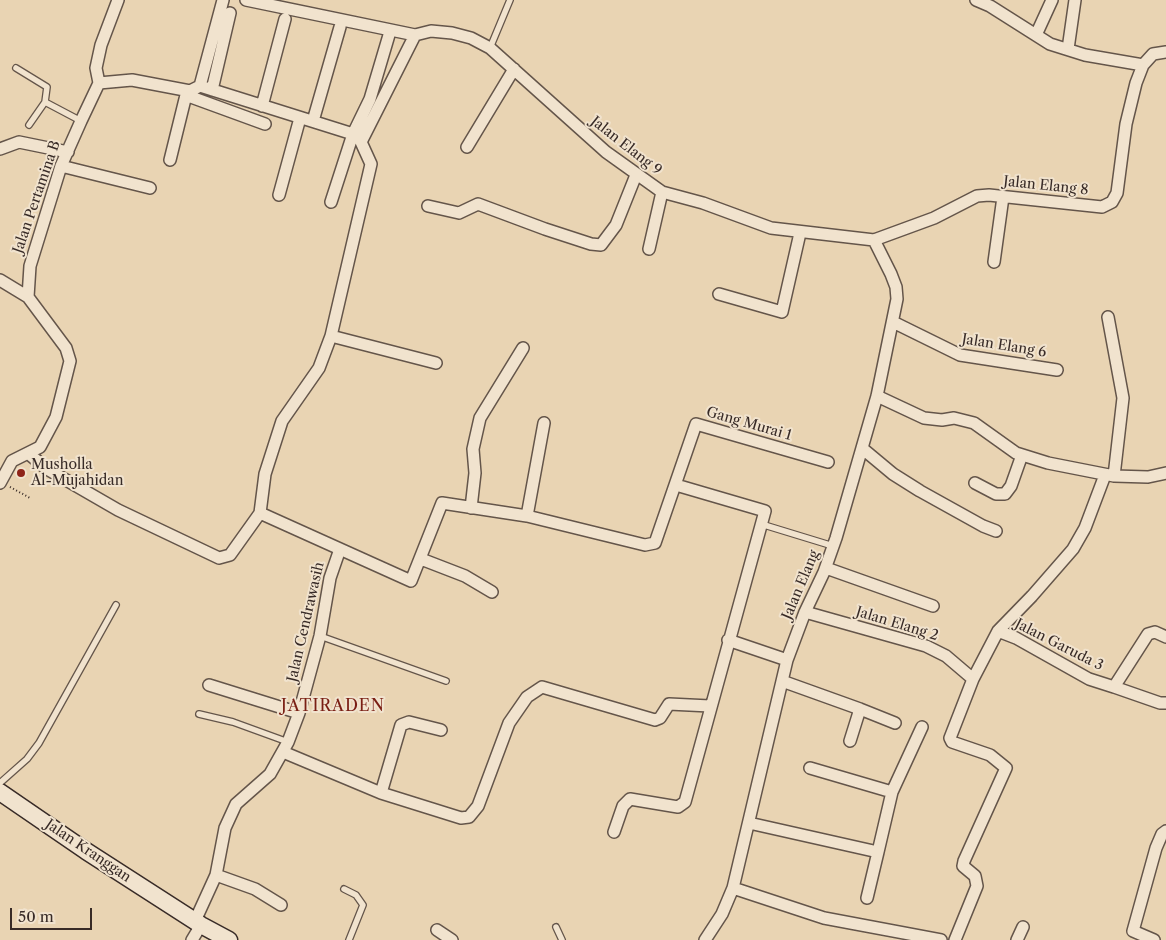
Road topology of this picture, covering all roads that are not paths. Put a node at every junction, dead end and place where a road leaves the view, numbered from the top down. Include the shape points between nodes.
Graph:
1 (118, 0) edge
2 (223, 0) edge
3 (246, 0) edge
4 (510, 0) edge
5 (976, 0) edge
6 (1052, 0) edge
7 (1075, 0) edge
8 (285, 9) edge
9 (230, 13) dead end
10 (340, 27) dead end
11 (389, 35) dead end
12 (416, 35) junction
13 (1036, 35) junction
14 (490, 48) junction
15 (1068, 49) junction
16 (1166, 52) edge
17 (1143, 65) junction
18 (16, 68) dead end
19 (514, 68) junction
20 (99, 83) junction
21 (192, 89) junction
22 (212, 90) junction
23 (45, 102) junction
24 (262, 106) junction
25 (300, 118) junction
26 (81, 121) junction
27 (313, 122) junction
28 (265, 124) dead end
29 (29, 125) dead end
30 (352, 134) junction
31 (467, 147) dead end
32 (0, 149) edge
33 (68, 152) junction
34 (170, 160) dead end
35 (61, 166) junction
36 (636, 175) junction
37 (150, 188) dead end
38 (662, 192) junction
39 (279, 195) dead end
40 (1003, 198) junction
41 (332, 202) dead end
42 (428, 206) dead end
43 (800, 233) junction
44 (874, 240) junction
45 (649, 249) dead end
46 (994, 262) dead end
47 (0, 280) edge
48 (719, 294) dead end
49 (28, 297) junction
50 (1108, 316) dead end
51 (893, 322) junction
52 (331, 336) junction
53 (523, 348) dead end
54 (436, 362) dead end
55 (1057, 370) dead end
56 (877, 396) junction
57 (544, 422) dead end
58 (863, 449) junction
59 (29, 454) junction
60 (1022, 455) junction
61 (828, 462) dead end
62 (1166, 473) edge
63 (1110, 476) junction
64 (0, 482) edge
65 (975, 483) dead end
66 (676, 485) junction
67 (472, 508) junction
68 (260, 512) junction
69 (528, 516) junction
70 (761, 524) junction
71 (996, 531) dead end
72 (833, 546) junction
73 (340, 549) junction
74 (421, 558) junction
75 (826, 568) junction
76 (492, 592) dead end
77 (116, 605) dead end
78 (933, 606) dead end
79 (805, 612) junction
80 (998, 631) junction
81 (320, 636) junction
82 (1166, 637) edge
83 (728, 640) junction
84 (787, 660) junction
85 (973, 679) junction
86 (446, 681) dead end
87 (782, 682) junction
88 (209, 685) dead end
89 (1114, 687) junction
90 (1166, 703) edge
91 (710, 706) junction
92 (860, 708) junction
93 (299, 713) junction
94 (199, 714) dead end
95 (895, 723) dead end
96 (922, 726) dead end
97 (441, 730) dead end
98 (850, 741) dead end
99 (285, 747) junction
100 (810, 768) dead end
101 (0, 783) edge
102 (0, 792) edge
103 (892, 792) junction
104 (382, 793) junction
105 (749, 823) junction
106 (1166, 831) edge
107 (614, 832) dead end
108 (878, 852) junction
109 (216, 875) junction
110 (733, 888) junction
111 (344, 889) dead end
112 (867, 898) dead end
113 (282, 905) dead end
114 (198, 923) junction
115 (1023, 927) dead end
116 (556, 928) dead end
117 (437, 930) dead end
118 (192, 940) edge
119 (229, 940) edge
120 (348, 940) edge
121 (452, 940) edge
122 (562, 940) edge
123 (705, 940) edge
124 (941, 940) edge
125 (955, 940) edge
126 (1017, 940) edge
127 (1154, 940) edge

1 - 20 street, Jalan Pertamina B via 101,45 96,68
2 - 21 street
3 - 8 street, Jalan Elang 9
4 - 14 lane
5 - 13 street
6 - 13 street
7 - 15 street
8 - 12 street, Jalan Elang 9
8 - 24 street
9 - 22 street
10 - 27 street
11 - 30 street via 370,99
12 - 14 street, Jalan Elang 9 via 452,33
12 - 52 street via 361,142 371,164
13 - 15 street via 1050,44
14 - 19 street, Jalan Elang 9
15 - 17 street
16 - 17 street via 1153,54
17 - 40 street, Jalan Elang 8 via 1126,124 1118,187 1112,202 1102,207
18 - 23 lane via 47,87
19 - 31 street
19 - 36 street, Jalan Elang 9 via 548,103
20 - 21 street via 132,80
20 - 26 street, Jalan Pertamina B
21 - 22 street
21 - 28 street via 191,97
21 - 34 street
22 - 24 street
23 - 26 lane
23 - 29 lane
24 - 25 street
25 - 27 street
25 - 39 street
26 - 33 street, Jalan Pertamina B
27 - 30 street
30 - 41 street
32 - 33 street via 19,142
33 - 35 street, Jalan Pertamina B
35 - 37 street
35 - 49 street, Jalan Pertamina B via 30,266
36 - 38 street, Jalan Elang 9
36 - 42 street via 616,225 600,245 545,230 478,204 458,213
38 - 43 street, Jalan Elang 9 via 704,203 771,228
38 - 45 street
40 - 44 street, Jalan Elang 8 via 977,196 934,218
40 - 46 street
43 - 44 street, Jalan Elang 9
43 - 48 street via 782,312
44 - 51 street, Jalan Elang via 896,287
47 - 49 street
49 - 59 street via 66,348 70,361 56,417 40,448
50 - 63 street via 1124,398
51 - 55 street, Jalan Elang 6 via 960,355
51 - 56 street, Jalan Elang
52 - 54 street
52 - 68 street via 320,368 282,421 265,474
53 - 67 street via 480,418 473,449
56 - 58 street, Jalan Elang
56 - 60 street via 924,418 954,418 974,423
57 - 69 street
58 - 71 street via 920,491
58 - 72 street, Jalan Elang
59 - 64 street via 12,461
59 - 68 street via 47,469 118,510 219,558 230,555
60 - 63 street
60 - 65 street via 1006,494 996,494
61 - 66 street, Gang Murai 1 via 696,424
62 - 63 street via 1148,477
63 - 80 street via 1073,548
66 - 69 street, Jalan Cendrawasih via 660,532 651,545
66 - 70 street via 761,508 764,511
67 - 69 street, Jalan Cendrawasih
67 - 74 street, Jalan Cendrawasih via 442,504
68 - 73 street
70 - 72 lane
70 - 83 street
72 - 75 street, Jalan Elang
73 - 74 street, Jalan Cendrawasih via 411,581
73 - 81 street, Jalan Cendrawasih via 330,578
74 - 76 street via 465,576
75 - 78 street
75 - 79 street, Jalan Elang
77 - 101 lane via 39,742 27,759
79 - 84 street, Jalan Elang
79 - 85 street, Jalan Elang 2 via 926,646 946,656
80 - 85 street
80 - 89 street, Jalan Garuda 3 via 1089,679
81 - 86 lane
81 - 93 street, Jalan Cendrawasih
82 - 89 street, Jalan Garuda 3 via 1155,632 1148,634
83 - 84 street
83 - 91 street
84 - 87 street, Jalan Elang
85 - 125 street via 950,740 990,755 1006,768 964,861 963,866 975,876 977,886
87 - 92 street
87 - 105 street, Jalan Elang
88 - 93 street
89 - 90 street
91 - 104 street via 669,704 655,720 542,687 527,697 509,723 478,806 469,818
91 - 107 street via 685,802 678,806 630,799 622,806
92 - 95 street
92 - 98 street
93 - 99 street, Jalan Cendrawasih
94 - 99 lane via 233,722
96 - 103 street
97 - 104 street via 409,722 401,725
99 - 104 street
99 - 109 street, Jalan Cendrawasih via 270,774 236,804 225,828
100 - 103 street
102 - 114 main road, Jalan Kranggan
103 - 108 street
105 - 108 street
105 - 110 street, Jalan Elang
106 - 127 street via 1156,848 1133,932
108 - 112 street
109 - 113 street via 255,889
109 - 114 street, Jalan Cendrawasih
110 - 123 street, Jalan Elang via 722,914
110 - 124 street via 824,918
111 - 120 lane via 356,895 363,905
114 - 118 street, Jalan Cendrawasih
114 - 119 main road, Jalan Kranggan
115 - 126 street
116 - 122 lane
117 - 121 street

